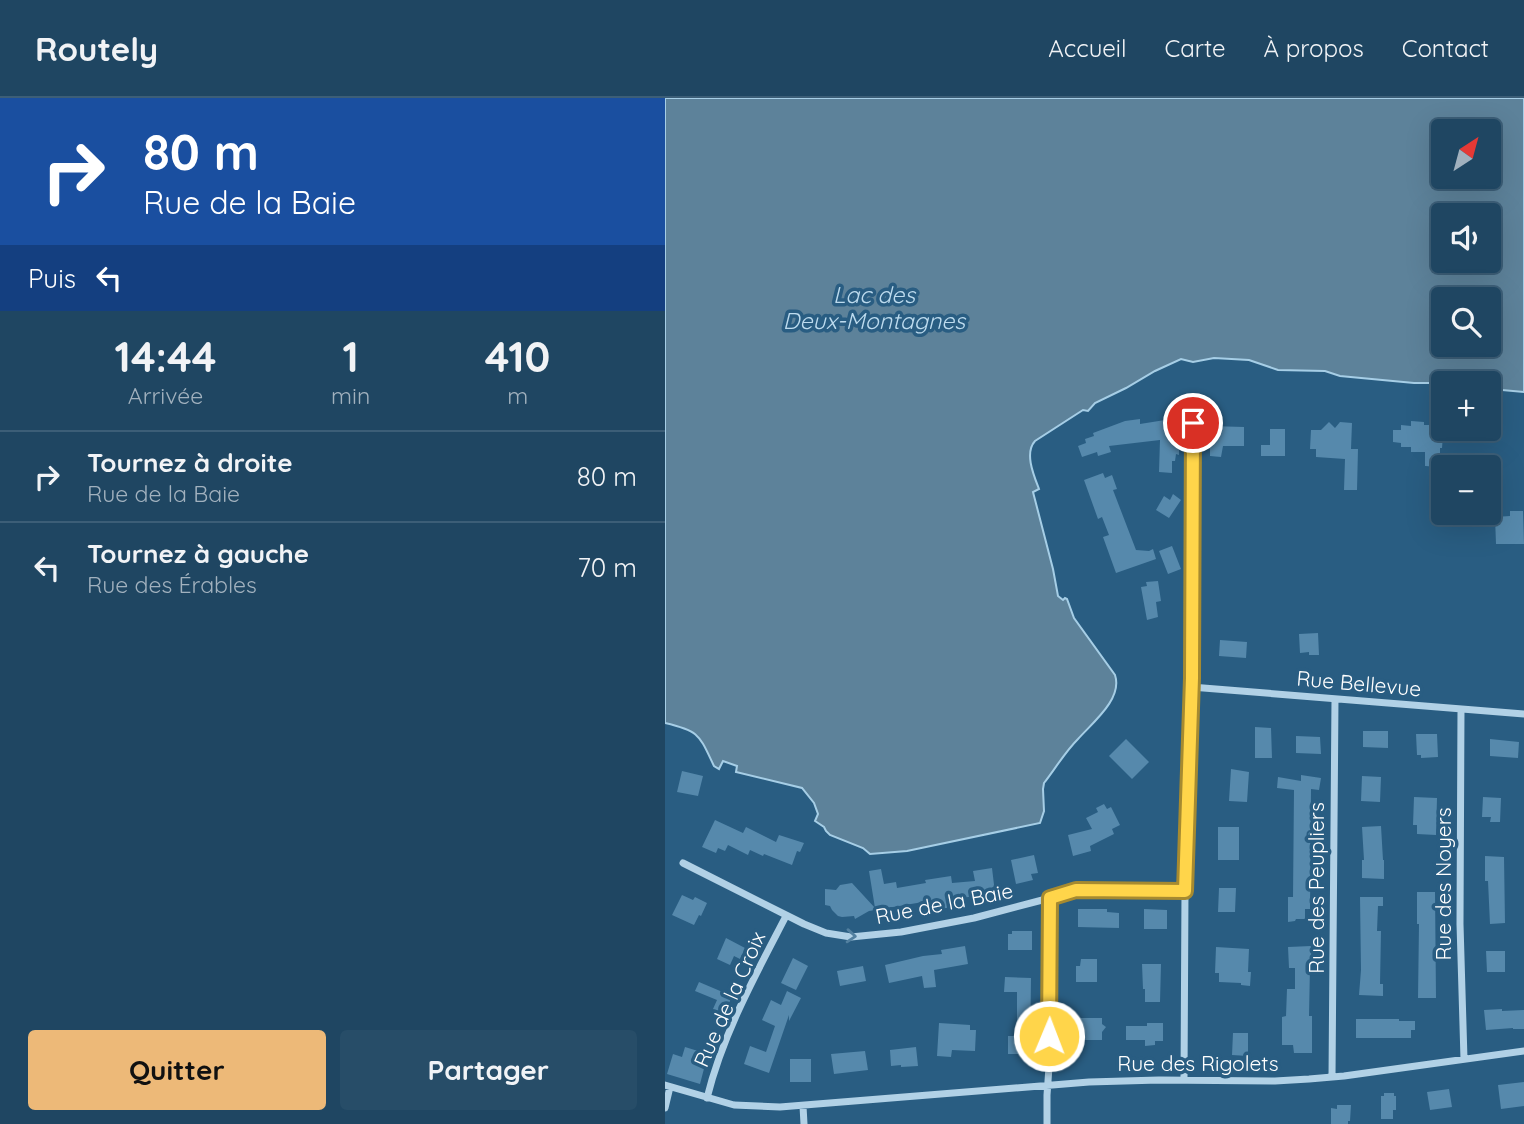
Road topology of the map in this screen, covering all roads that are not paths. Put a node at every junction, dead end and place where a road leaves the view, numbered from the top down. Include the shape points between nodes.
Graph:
1 (1193, 423) dead end
2 (1191, 687) junction
3 (1335, 699) junction
4 (1461, 709) junction
5 (1524, 714) edge
6 (683, 863) dead end
7 (1185, 891) junction
8 (1050, 898) junction
9 (786, 916) junction
10 (1524, 1051) edge
11 (1464, 1059) junction
12 (1332, 1077) junction
13 (1184, 1080) junction
14 (1048, 1084) junction
15 (668, 1086) edge
16 (707, 1098) junction
17 (803, 1106) junction
18 (665, 1108) edge
19 (804, 1124) edge
20 (1047, 1124) edge

1 - 2 street
2 - 3 street, Rue Bellevue
2 - 7 street
3 - 4 street, Rue Bellevue
3 - 12 street, Rue des Peupliers
4 - 5 street, Rue Bellevue
4 - 11 street, Rue des Noyers
6 - 9 street, Rue de la Baie
7 - 8 street, Rue de la Baie via 1076,890
7 - 13 street
9 -> 8 street, Rue de la Baie via 827,933 865,937
8 - 14 street
9 - 16 street, Rue de la Croix via 726,1040
10 - 11 street, Rue des Rigolets
11 - 12 street, Rue des Rigolets
12 - 13 street, Rue des Rigolets
13 - 14 street, Rue des Rigolets
14 - 17 street, Rue des Rigolets
14 - 20 street
15 - 16 street, Rue des Rigolets
15 - 18 street
16 - 17 street, Rue des Rigolets via 743,1106
17 - 19 street

